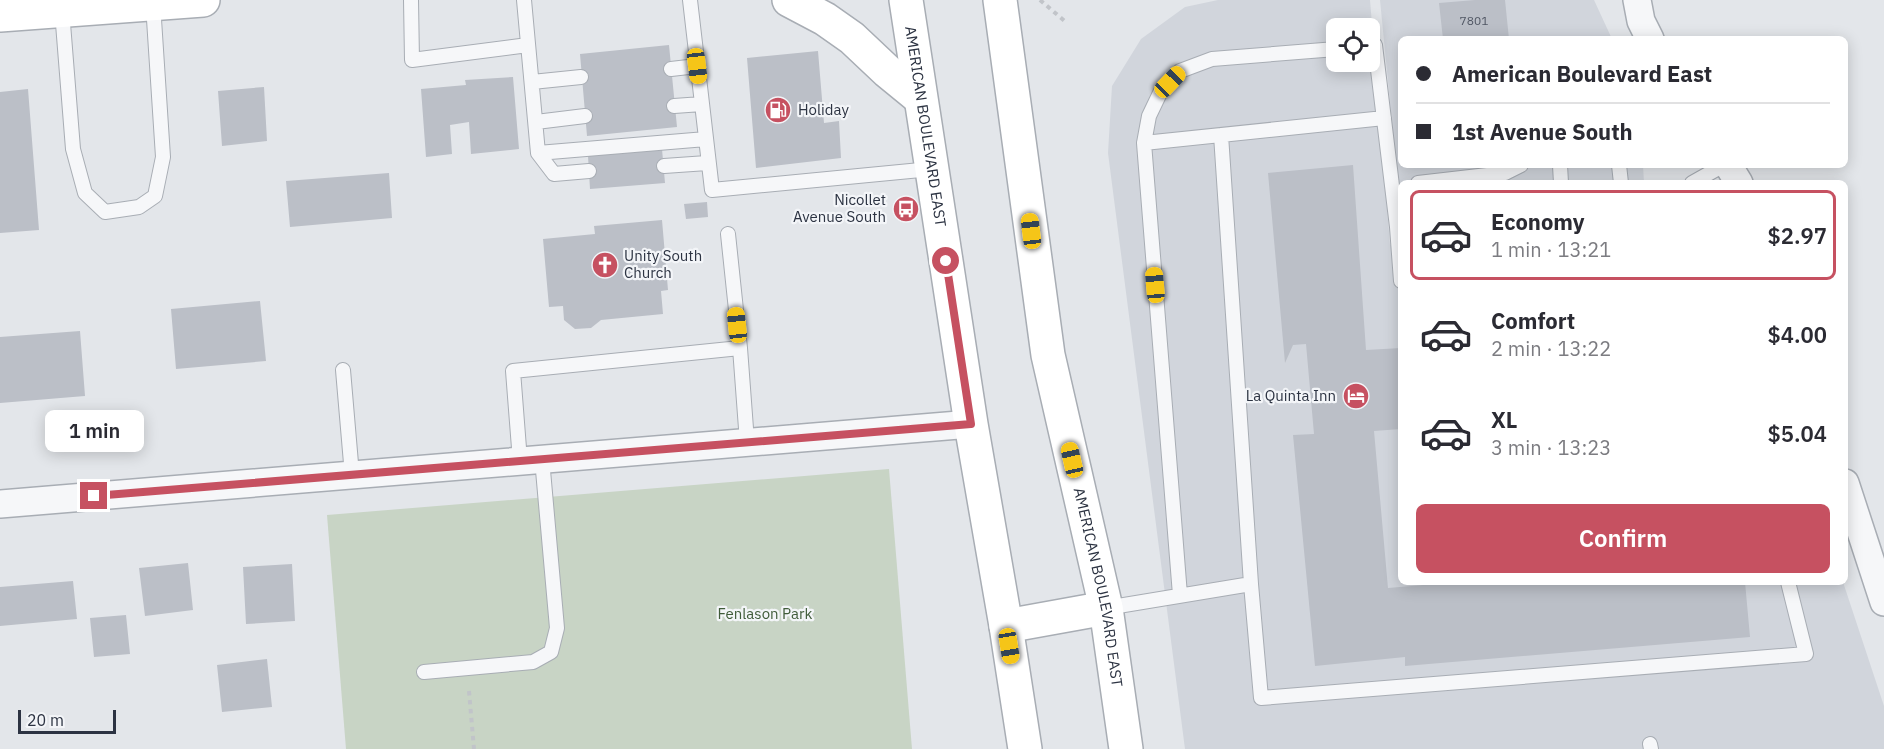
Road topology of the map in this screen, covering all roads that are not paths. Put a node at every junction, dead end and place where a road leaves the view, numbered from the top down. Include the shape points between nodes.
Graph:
1 (196, 0) edge
2 (411, 0) edge
3 (524, 0) edge
4 (690, 0) edge
5 (789, 0) edge
6 (906, 0) edge
7 (1000, 0) edge
8 (1636, 0) edge
9 (153, 4) junction
10 (62, 11) junction
11 (0, 15) edge
12 (1648, 36) edge
13 (528, 45) junction
14 (1326, 50) edge
15 (697, 66) junction
16 (671, 69) dead end
17 (1379, 72) edge
18 (582, 77) dead end
19 (532, 82) junction
20 (920, 98) junction
21 (702, 104) junction
22 (674, 106) dead end
23 (585, 116) dead end
24 (1384, 118) junction
25 (536, 122) junction
26 (1221, 135) junction
27 (706, 139) junction
28 (1144, 143) junction
29 (538, 153) junction
30 (707, 163) junction
31 (664, 166) dead end
32 (1515, 168) edge
33 (1720, 168) edge
34 (931, 169) junction
35 (589, 171) dead end
36 (1444, 180) edge
37 (1698, 180) edge
38 (1396, 185) edge
39 (1398, 213) edge
40 (728, 234) dead end
41 (740, 348) junction
42 (343, 370) dead end
43 (971, 424) junction
44 (747, 442) junction
45 (531, 460) junction
46 (352, 475) junction
47 (1848, 492) edge
48 (0, 504) edge
49 (1251, 584) junction
50 (1789, 585) edge
51 (1180, 595) junction
52 (1884, 602) edge
53 (1106, 608) junction
54 (1006, 626) junction
55 (424, 672) dead end
56 (1025, 749) edge
57 (1126, 749) edge

1 - 9 main road
2 - 13 lane via 412,60
3 - 13 lane
4 - 15 lane
5 - 20 main road via 852,38
6 - 20 main road, AMERICAN BOULEVARD EAST
7 - 53 main road, AMERICAN BOULEVARD EAST via 1048,355
8 - 12 street
9 - 10 main road
9 - 10 lane via 163,157 155,196 139,207 105,212 85,193 73,149
10 - 11 main road
13 - 19 lane
14 - 28 lane via 1212,59 1180,71 1160,93 1149,116
15 - 16 lane
15 - 21 lane
17 - 24 lane
18 - 19 lane
19 - 25 lane
20 - 34 main road, AMERICAN BOULEVARD EAST
21 - 22 lane
21 - 27 lane
23 - 25 lane
24 - 26 lane
24 - 38 lane
25 - 29 lane
26 - 28 lane
26 - 49 lane
27 - 29 lane
27 - 30 lane
28 - 51 lane
29 - 35 lane via 554,174
30 - 31 lane
30 - 34 lane via 712,190
32 - 36 lane via 1504,173
33 - 37 lane
34 - 43 main road, AMERICAN BOULEVARD EAST
38 - 39 lane
40 - 41 lane
41 - 44 lane
41 - 45 lane via 513,370
42 - 46 lane
43 - 44 street
43 - 54 main road, AMERICAN BOULEVARD EAST
44 - 45 street
45 - 46 street
45 - 55 lane via 557,628 551,652 533,662
46 - 48 street
47 - 52 street
49 - 50 lane via 1261,698 1806,654
49 - 51 lane
51 - 53 lane
53 - 54 main road
53 - 57 main road, AMERICAN BOULEVARD EAST
54 - 56 main road, AMERICAN BOULEVARD EAST

